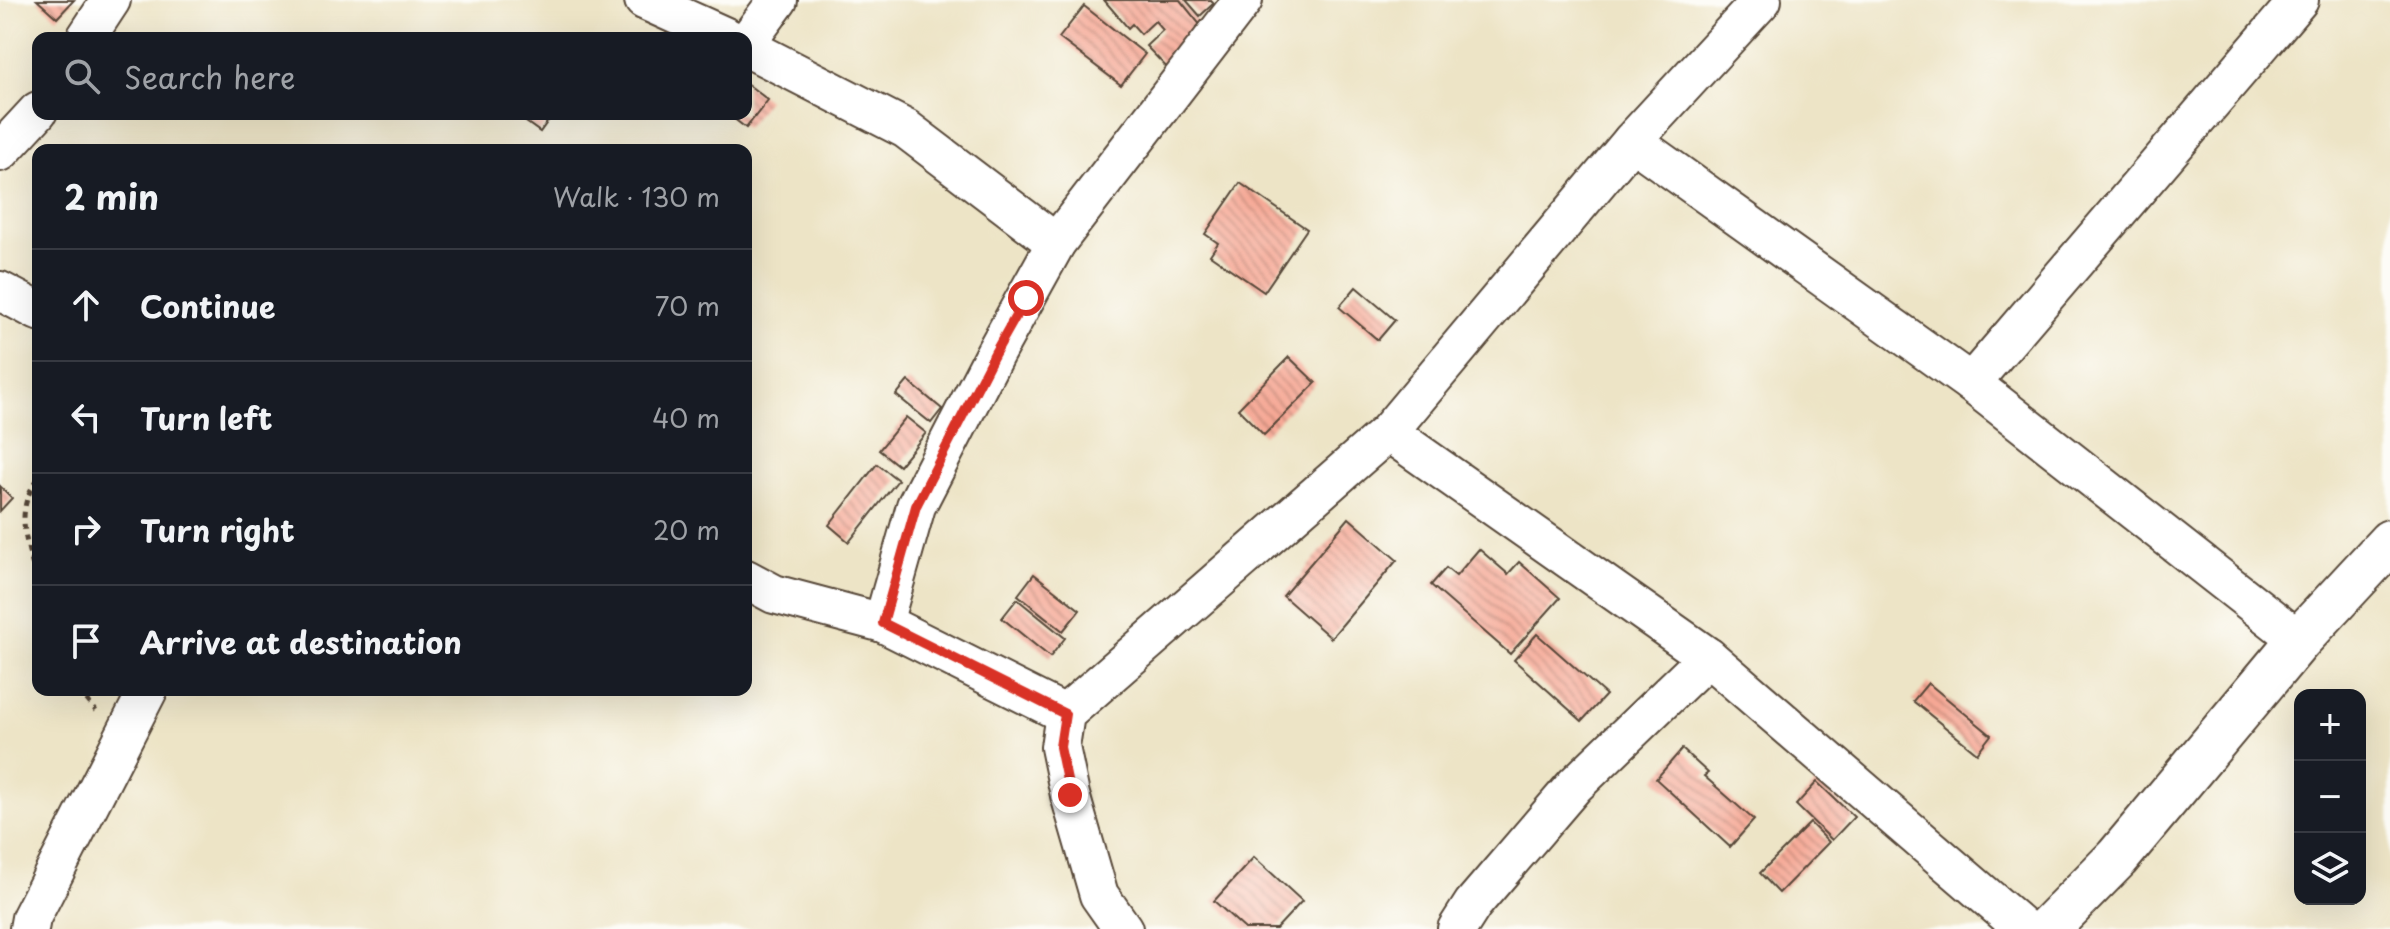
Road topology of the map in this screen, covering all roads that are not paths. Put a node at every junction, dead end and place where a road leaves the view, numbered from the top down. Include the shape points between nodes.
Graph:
1 (111, 0) edge
2 (644, 0) edge
3 (778, 0) edge
4 (1243, 0) edge
5 (1762, 0) edge
6 (2299, 0) edge
7 (90, 32) edge
8 (715, 32) edge
9 (752, 37) edge
10 (752, 48) edge
11 (32, 117) edge
12 (1632, 141) junction
13 (0, 152) edge
14 (1056, 243) junction
15 (0, 291) edge
16 (32, 308) edge
17 (1971, 383) junction
18 (1388, 432) junction
19 (2390, 542) edge
20 (752, 582) edge
21 (883, 623) junction
22 (2299, 640) junction
23 (1708, 657) junction
24 (145, 696) edge
25 (1065, 714) junction
26 (29, 929) edge
27 (1123, 929) edge
28 (1457, 929) edge
29 (2024, 929) edge
30 (2047, 929) edge

1 - 7 street
2 - 8 street
3 - 9 street
4 - 14 street
5 - 12 street
6 - 17 street
10 - 14 street via 906,129
11 - 13 street
12 - 17 street
12 - 18 street
14 - 21 street via 916,506
15 - 16 street
17 - 22 street
18 - 23 street
18 - 25 street
19 - 22 street
20 - 21 street via 774,594
21 - 25 street
22 - 30 street via 2117,858
23 - 28 street via 1575,785
23 - 29 street
24 - 26 street
25 - 27 street via 1060,747 1070,795 1099,895

